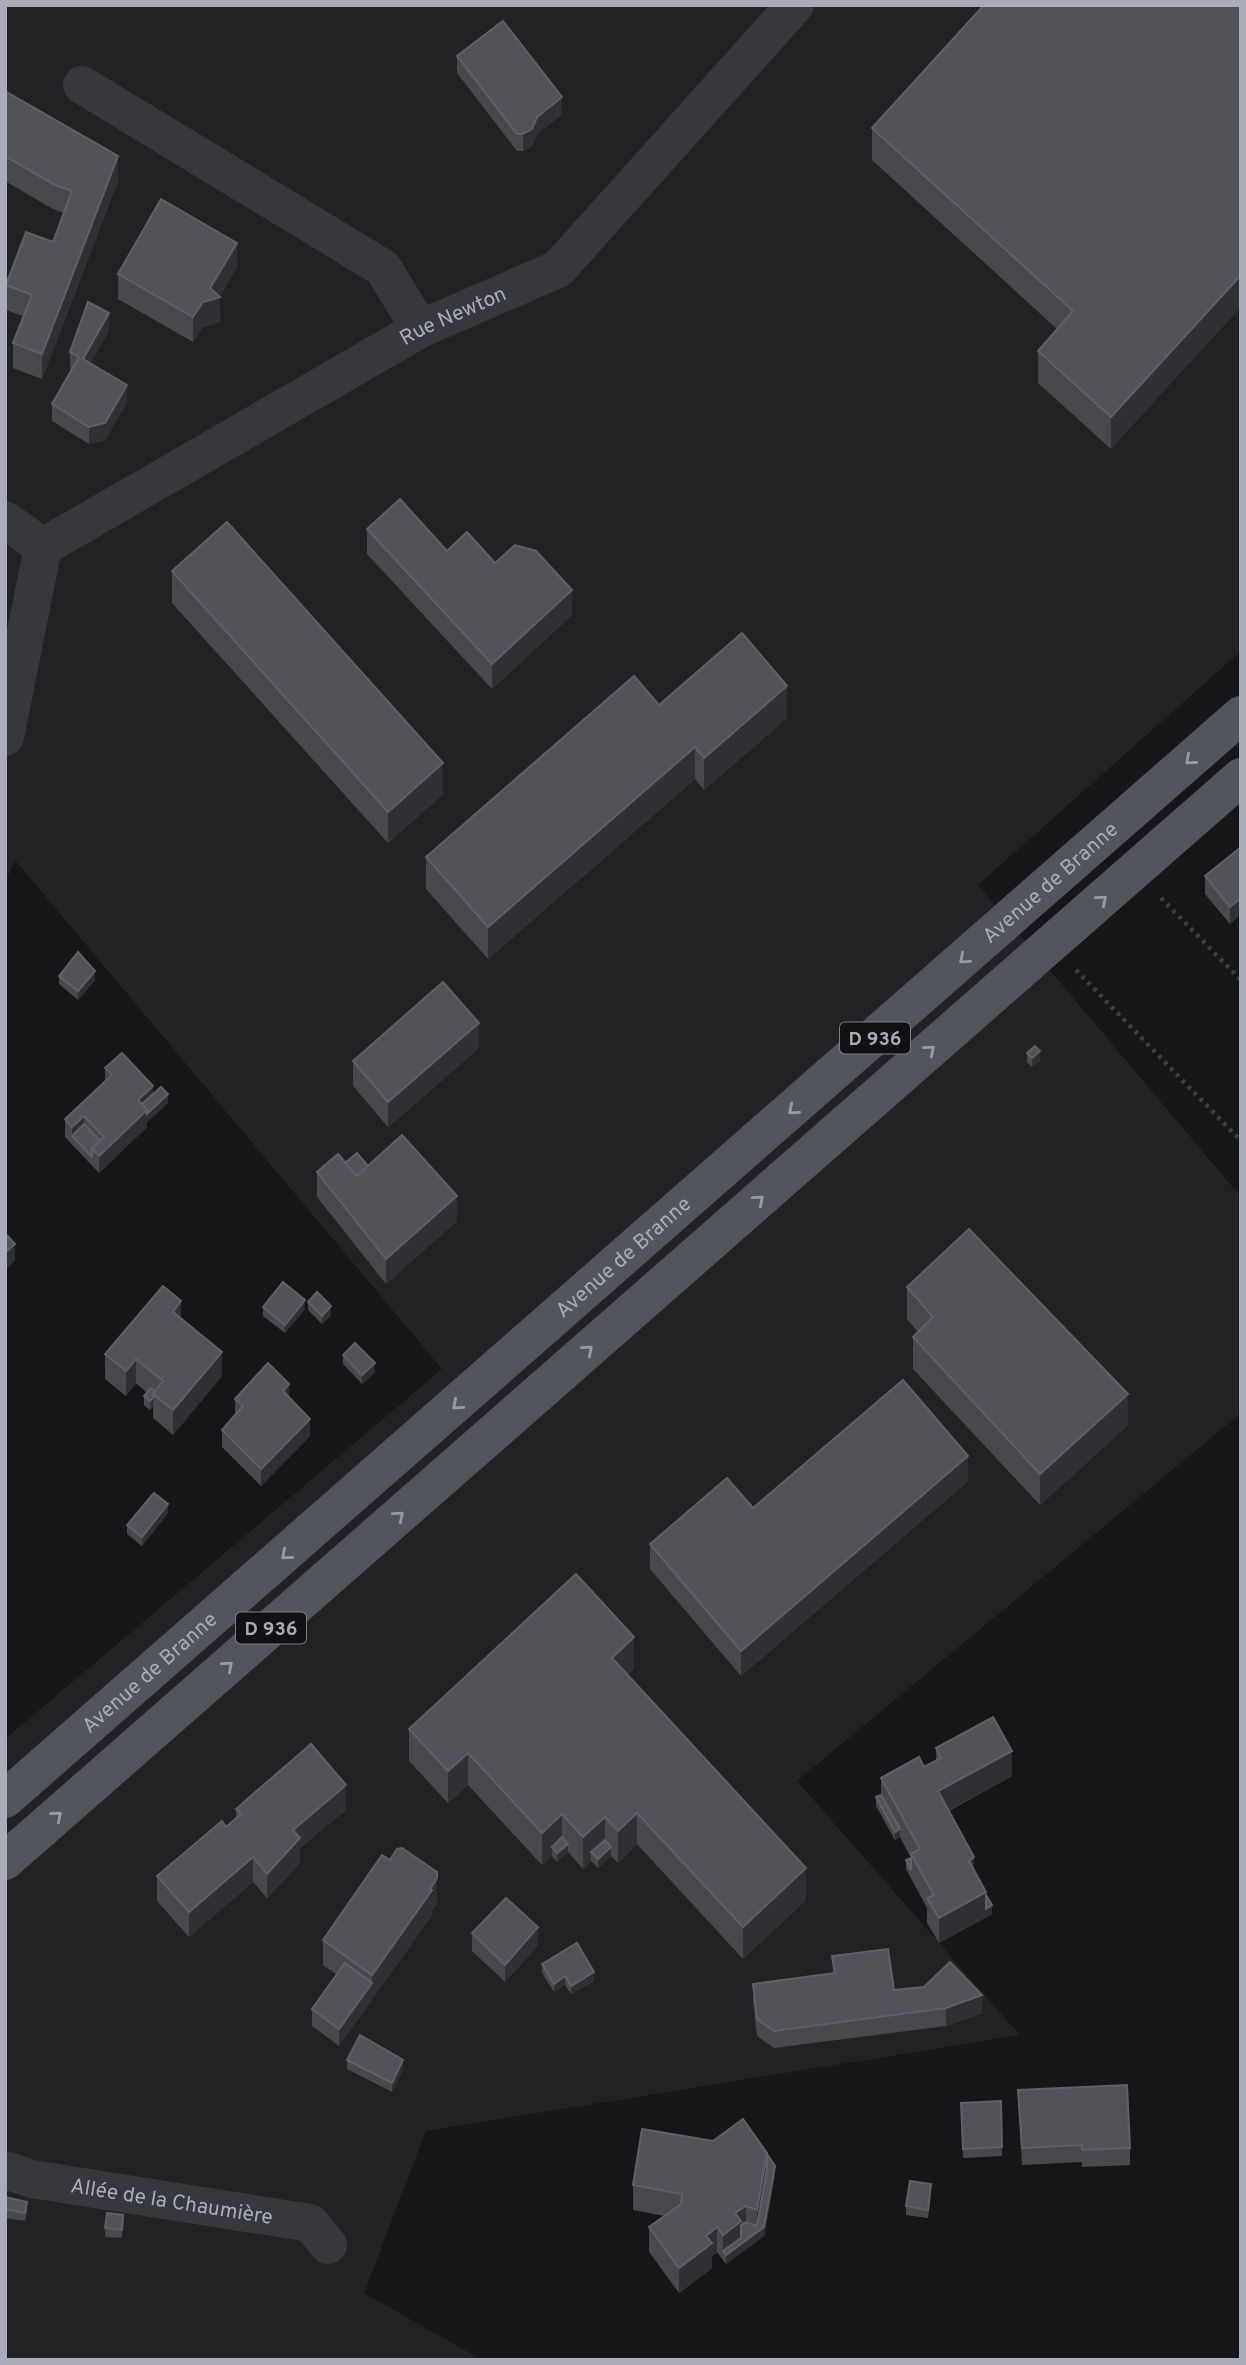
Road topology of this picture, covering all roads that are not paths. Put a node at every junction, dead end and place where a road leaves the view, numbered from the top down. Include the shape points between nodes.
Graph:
1 (795, 5) edge
2 (82, 85) dead end
3 (420, 329) junction
4 (5, 520) edge
5 (43, 547) junction
6 (1241, 715) edge
7 (5, 737) edge
8 (1241, 777) edge
9 (5, 1799) edge
10 (5, 1861) edge
11 (5, 2170) edge
12 (328, 2245) dead end

1 - 3 street, Rue Newton via 558,269
2 - 3 street via 383,268
3 - 5 street, Rue Newton
4 - 5 street
5 - 7 street
6 -> 9 main road, Avenue de Branne / D 936
10 -> 8 main road, D 936
11 - 12 street, Allée de la Chaumière via 32,2179 310,2223

